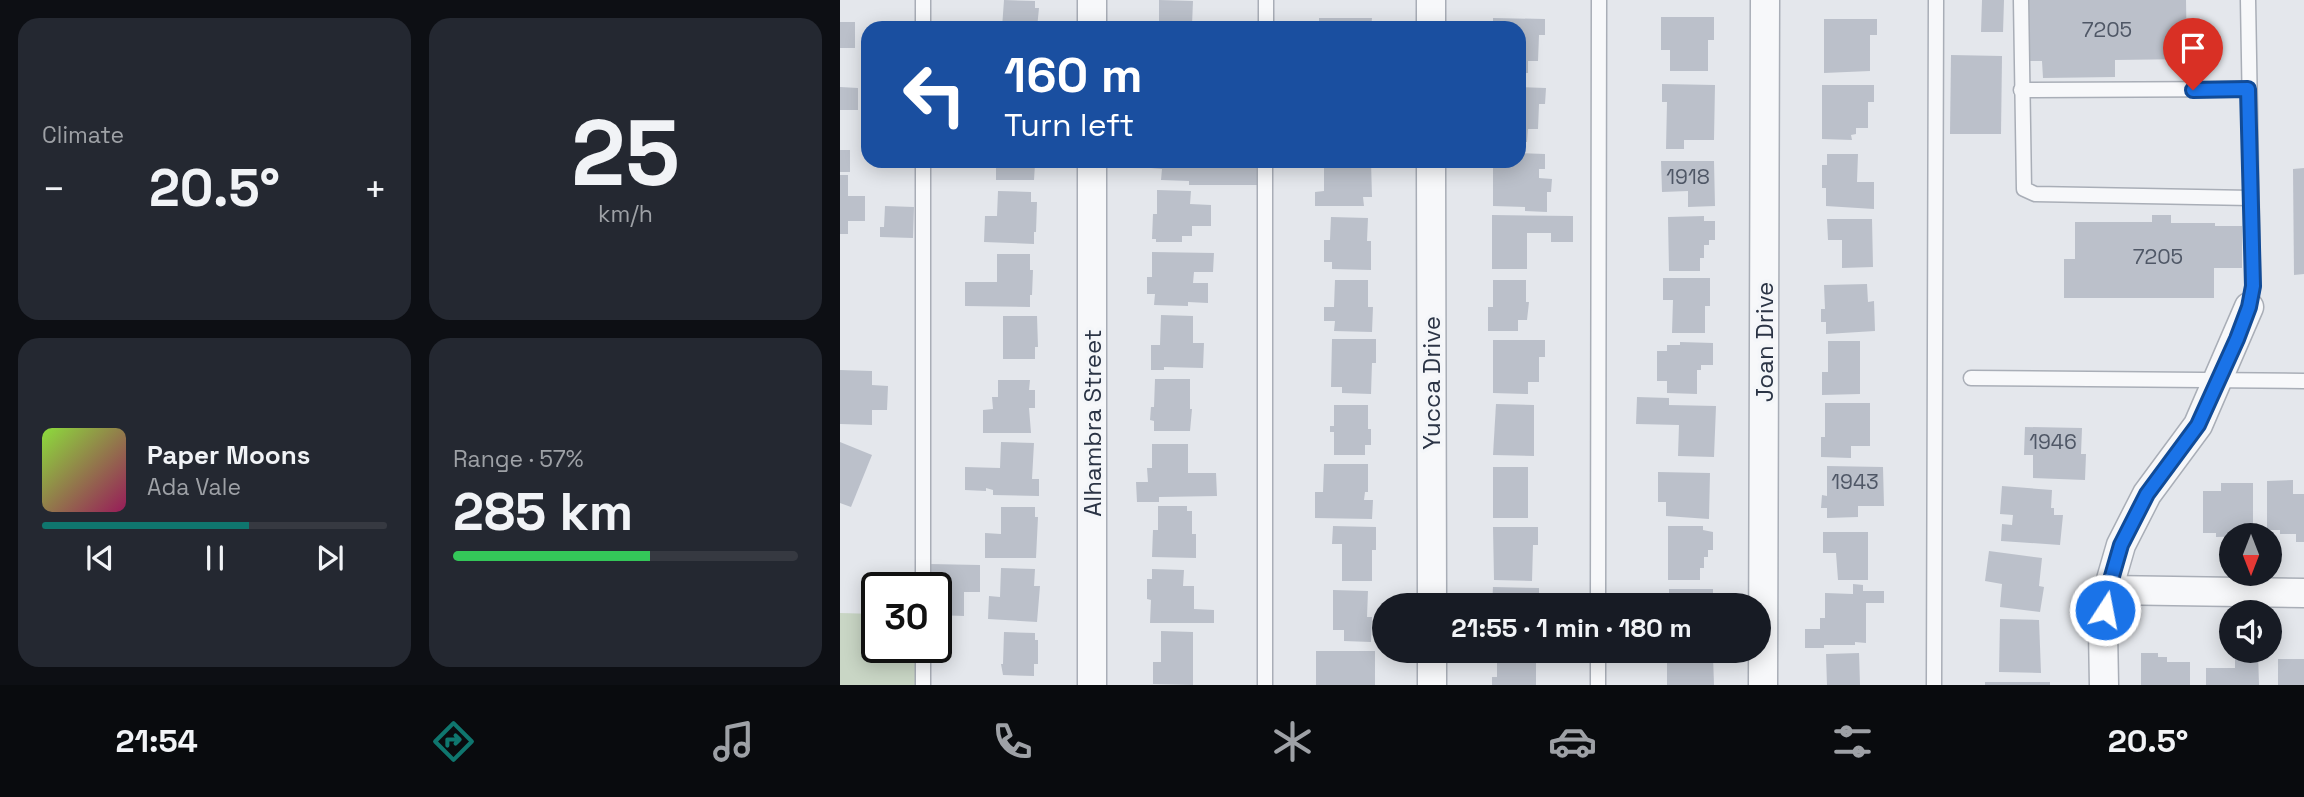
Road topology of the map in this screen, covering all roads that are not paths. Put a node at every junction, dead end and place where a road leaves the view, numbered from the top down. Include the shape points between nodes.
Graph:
1 (923, 0) edge
2 (1092, 0) edge
3 (1266, 0) edge
4 (1431, 0) edge
5 (1599, 0) edge
6 (1765, 0) edge
7 (1936, 0) edge
8 (2021, 0) edge
9 (2248, 0) edge
10 (923, 21) edge
11 (1092, 21) edge
12 (1266, 21) edge
13 (1431, 21) edge
14 (2248, 89) junction
15 (2021, 90) junction
16 (923, 168) edge
17 (1092, 168) edge
18 (1265, 168) edge
19 (1431, 168) edge
20 (2251, 198) junction
21 (2249, 307) joint
22 (1971, 378) dead end
23 (2218, 381) junction
24 (2304, 381) edge
25 (923, 572) edge
26 (2108, 590) junction
27 (1432, 593) edge
28 (1598, 593) edge
29 (2304, 593) edge
30 (923, 663) edge
31 (1432, 663) edge
32 (1598, 663) edge
33 (923, 685) edge
34 (1092, 685) edge
35 (1265, 685) edge
36 (1432, 685) edge
37 (1598, 685) edge
38 (1763, 685) edge
39 (1934, 685) edge
40 (2104, 685) edge

1 - 10 lane
2 - 11 street
3 - 12 lane
4 - 13 street
5 - 28 lane
6 - 38 street, Joan Drive
7 - 39 lane
8 - 15 lane
9 - 14 lane
14 - 15 lane
14 - 20 lane
15 - 20 lane via 2024,189 2035,194
16 - 25 lane
17 - 34 street, Alhambra Street
18 - 35 lane
19 - 27 street, Yucca Drive
20 - 21 lane via 2253,286
21 - 23 street
22 - 23 lane
23 - 24 lane
23 - 26 street via 2198,425 2147,494 2121,545
26 - 29 street
26 - 40 street
30 - 33 lane
31 - 36 street
32 - 37 lane

